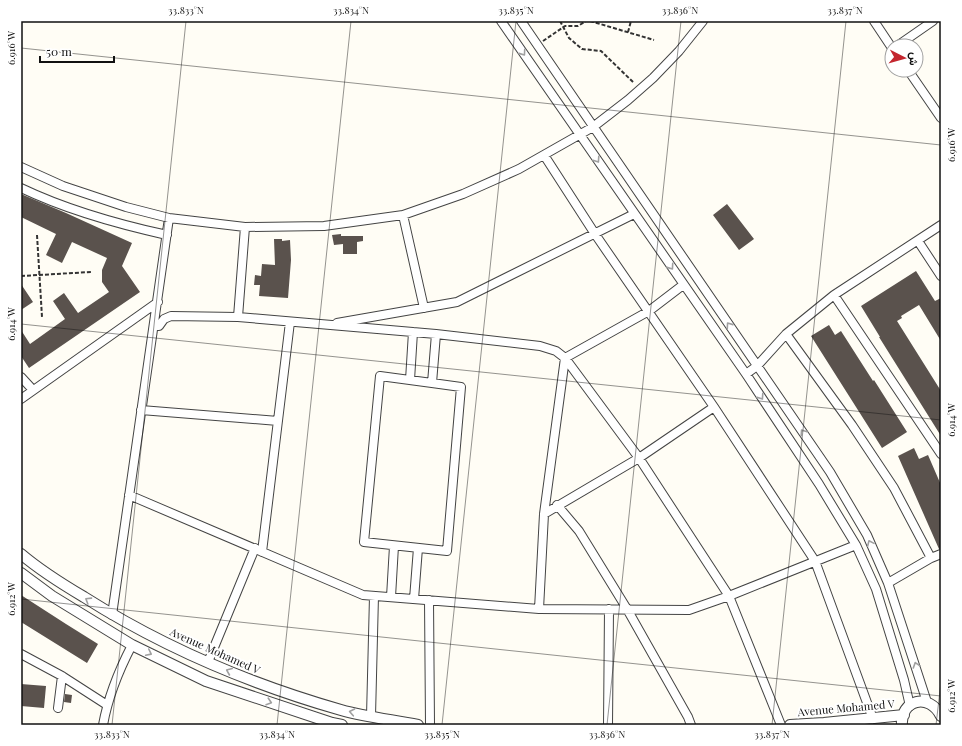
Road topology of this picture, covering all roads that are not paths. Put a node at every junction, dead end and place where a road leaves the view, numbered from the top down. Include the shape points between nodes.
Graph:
1 (501, 21) edge
2 (521, 21) edge
3 (703, 21) edge
4 (874, 21) edge
5 (933, 21) edge
6 (885, 38) edge
7 (909, 38) edge
8 (914, 78) edge
9 (941, 118) edge
10 (593, 127) junction
11 (580, 135) junction
12 (544, 155) junction
13 (21, 167) edge
14 (21, 188) edge
15 (634, 214) junction
16 (403, 215) junction
17 (169, 218) junction
18 (941, 225) edge
19 (245, 227) junction
20 (595, 234) junction
21 (167, 235) junction
22 (918, 241) junction
23 (941, 276) edge
24 (684, 286) junction
25 (834, 295) junction
26 (158, 302) junction
27 (424, 308) junction
28 (649, 311) junction
29 (238, 317) junction
30 (290, 322) junction
31 (326, 325) junction
32 (154, 326) junction
33 (413, 332) junction
34 (436, 334) junction
35 (786, 334) junction
36 (565, 358) junction
37 (758, 366) junction
38 (746, 374) junction
39 (21, 377) edge
40 (410, 380) junction
41 (432, 383) junction
42 (33, 390) junction
43 (21, 398) edge
44 (714, 408) junction
45 (142, 410) junction
46 (278, 421) junction
47 (940, 450) edge
48 (639, 458) junction
49 (129, 495) junction
50 (557, 505) junction
51 (544, 514) junction
52 (856, 545) junction
53 (394, 546) junction
54 (418, 548) junction
55 (258, 550) junction
56 (21, 554) edge
57 (941, 554) edge
58 (932, 558) junction
59 (814, 561) junction
60 (21, 573) edge
61 (888, 583) junction
62 (374, 596) junction
63 (729, 596) junction
64 (391, 597) junction
65 (414, 599) junction
66 (429, 600) junction
67 (539, 609) junction
68 (610, 609) junction
69 (627, 609) junction
70 (112, 615) junction
71 (132, 645) junction
72 (22, 657) edge
73 (208, 662) junction
74 (62, 676) junction
75 (927, 702) junction
76 (107, 705) junction
77 (910, 706) junction
78 (58, 708) dead end
79 (940, 711) edge
80 (371, 716) junction
81 (873, 719) junction
82 (903, 720) edge
83 (103, 725) edge
84 (342, 725) edge
85 (418, 725) edge
86 (430, 725) edge
87 (608, 725) edge
88 (691, 725) edge
89 (780, 725) edge
90 (790, 725) edge

1 -> 11 street
2 - 10 street
3 - 10 street via 679,51 641,89
4 - 6 street
5 - 7 street
8 - 9 street
10 - 11 street
37 -> 10 street
11 - 12 street
11 -> 15 street
12 - 16 street via 462,194
12 - 20 street
13 - 17 street via 70,188
14 - 21 street via 132,228
15 - 20 street
15 -> 24 street
16 - 19 street via 324,226
16 - 27 street
17 - 19 street
17 - 21 street
18 - 22 street
19 - 29 street
20 - 27 street via 457,302
20 - 28 street
21 - 26 street
22 - 23 street
22 - 25 street
24 - 28 street
24 - 38 street
25 - 35 street
25 - 47 street
26 - 32 street
26 - 42 street
27 - 31 street
28 - 36 street
28 - 44 street
29 - 30 street
29 - 32 street via 171,316 164,319 159,326
30 - 31 street
30 - 46 street
31 - 33 street
32 - 45 street
33 - 34 street
33 - 40 street
34 - 36 street via 540,346 556,351
34 - 41 street
35 - 37 street
35 - 58 street via 890,482
36 - 48 street
36 - 51 street
37 - 38 street
61 -> 37 street via 867,535 830,472
38 -> 52 street via 820,484
39 - 42 street
40 - 41 street
40 - 53 street via 380,376 364,542
41 - 54 street via 461,387 446,551
42 - 43 street
44 - 48 street
44 - 59 street
45 - 46 street
45 - 49 street
46 - 55 street
48 - 50 street
48 - 63 street
49 - 55 street
49 - 70 street
50 - 51 street
50 - 69 street via 579,531
51 - 67 street
52 - 59 street
52 - 77 street via 876,589
53 - 54 street
53 - 64 street
54 - 65 street
55 - 62 street via 363,595
55 - 73 street
70 -> 56 street, Avenue Mohamed V via 40,570
57 - 58 street
58 - 61 street
59 - 63 street
59 - 81 street
60 - 71 street via 52,596
75 -> 61 street
62 - 64 street
62 - 80 street
63 - 69 street via 689,610
63 - 89 street
64 - 65 street
65 - 66 street
66 - 67 street
66 - 86 street
67 - 68 street
68 - 69 street
68 - 87 street
69 - 88 street
70 - 73 street, Avenue Mohamed V
71 - 76 street
71 -> 84 street via 206,681
72 - 74 street
80 -> 73 street, Avenue Mohamed V via 342,710 257,683
74 - 76 street
74 - 78 street
75 - 77 street
75 - 79 street
76 - 83 street
77 - 82 street
80 - 85 street, Avenue Mohamed V
81 - 82 street, Avenue Mohamed V
81 - 90 street, Avenue Mohamed V

